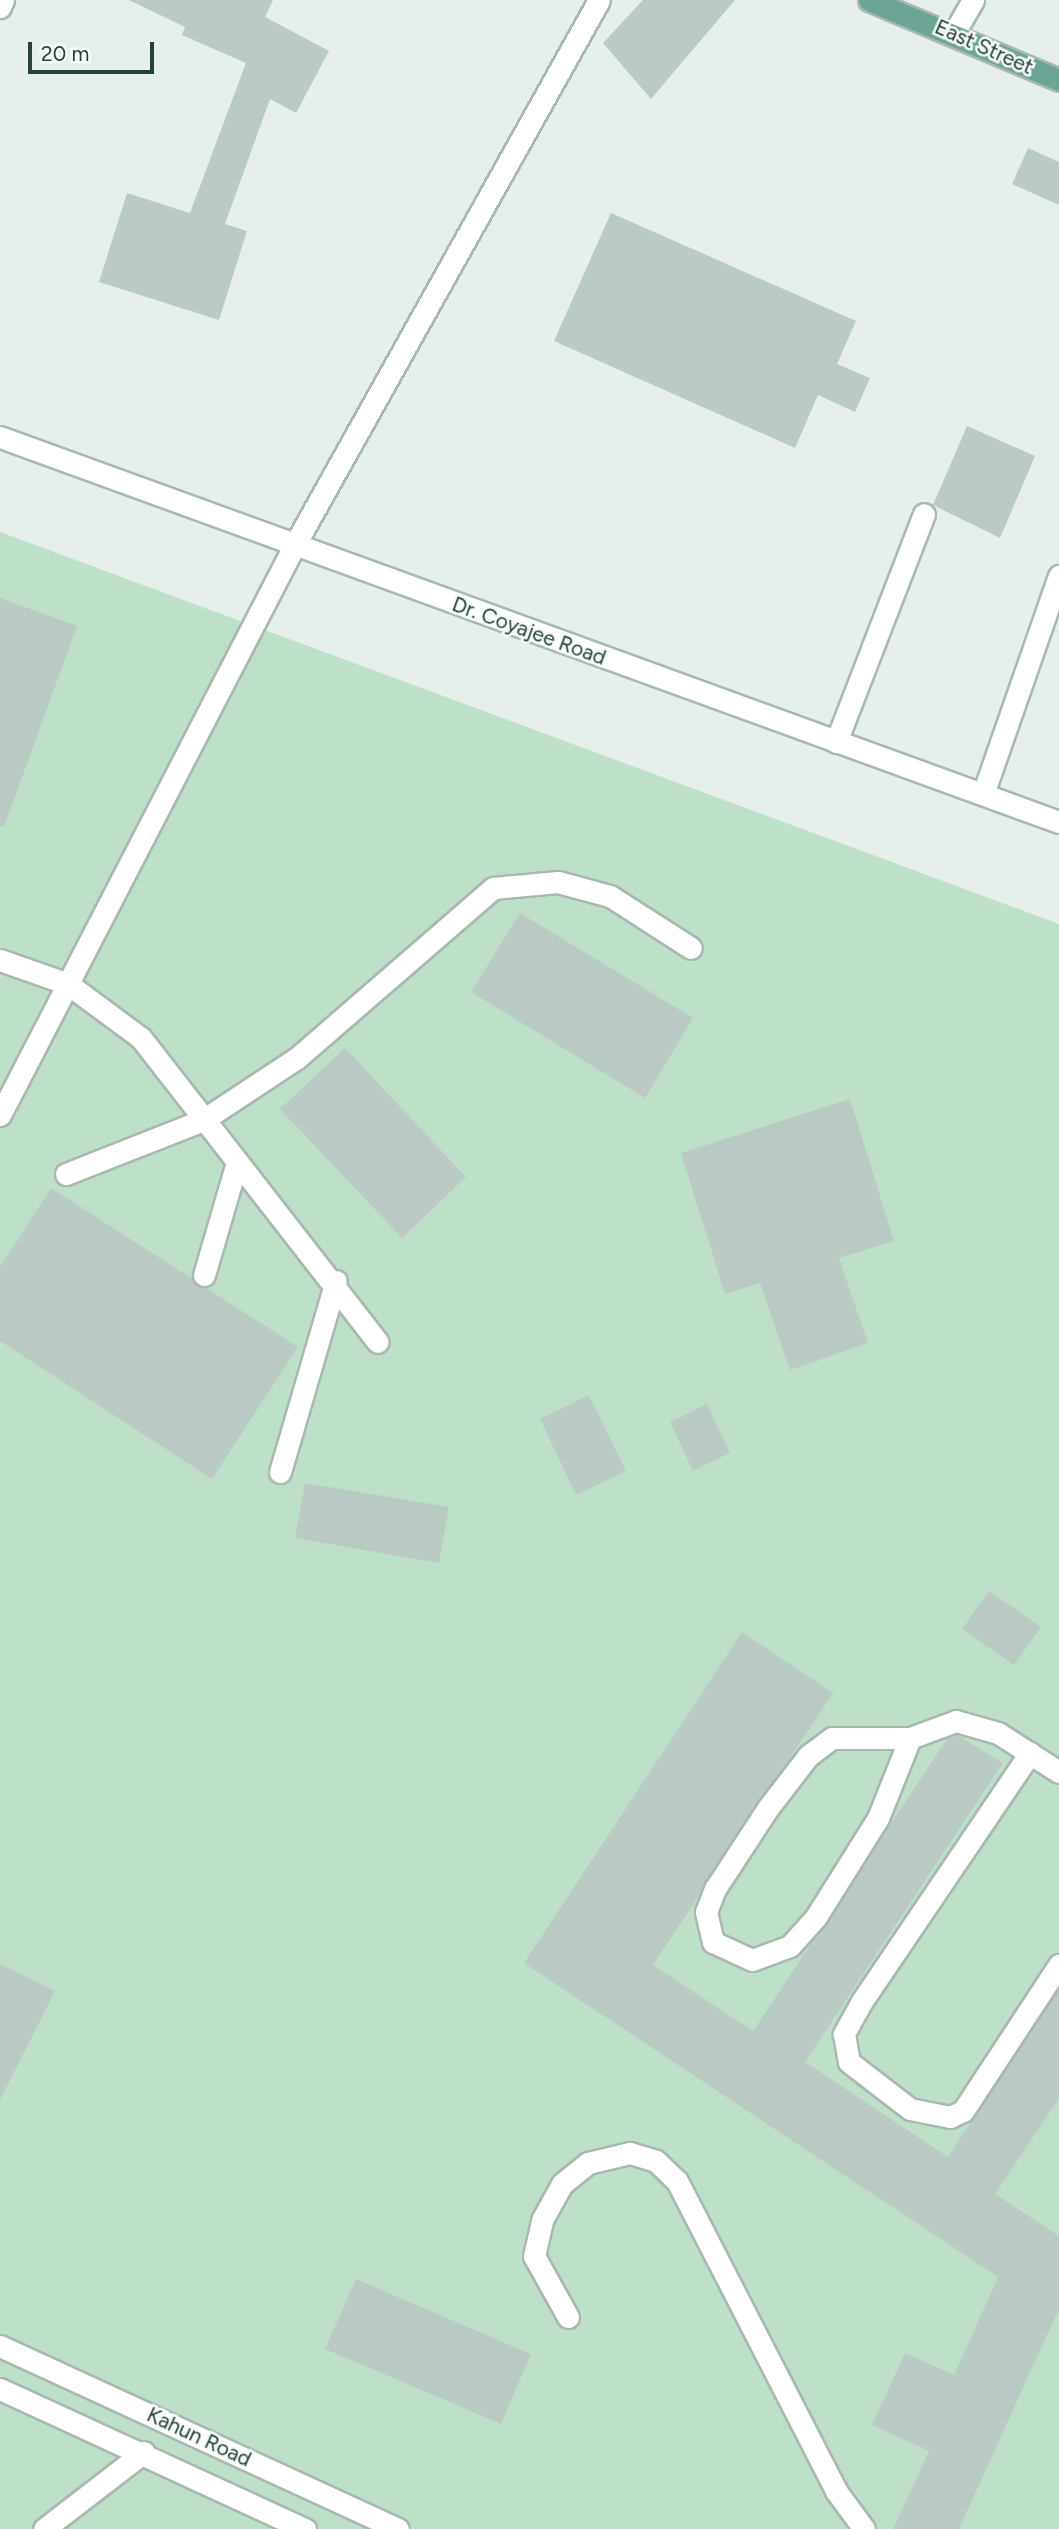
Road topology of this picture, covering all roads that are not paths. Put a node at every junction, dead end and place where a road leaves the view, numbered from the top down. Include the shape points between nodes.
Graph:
1 (3, 0) edge
2 (600, 0) edge
3 (869, 0) edge
4 (973, 0) edge
5 (0, 6) edge
6 (954, 33) junction
7 (1059, 80) edge
8 (0, 437) edge
9 (924, 514) dead end
10 (294, 546) junction
11 (1059, 576) edge
12 (836, 741) junction
13 (983, 794) junction
14 (1059, 822) edge
15 (691, 948) dead end
16 (0, 960) edge
17 (68, 984) junction
18 (0, 1115) edge
19 (203, 1119) junction
20 (237, 1161) junction
21 (66, 1174) dead end
22 (204, 1275) dead end
23 (336, 1281) junction
24 (378, 1342) dead end
25 (280, 1472) dead end
26 (911, 1738) junction
27 (1030, 1753) junction
28 (1059, 1772) edge
29 (1059, 1965) edge
30 (568, 2317) dead end
31 (0, 2346) edge
32 (0, 2389) edge
33 (144, 2452) junction
34 (270, 2522) edge
35 (44, 2529) edge
36 (305, 2529) edge
37 (398, 2529) edge
38 (864, 2529) edge

1 - 5 street
2 - 10 street
3 - 6 main road, East Street
4 - 6 street
6 - 7 main road, East Street
8 - 10 street, Dr. Coyajee Road
9 - 12 street
10 - 12 street, Dr. Coyajee Road
10 - 17 street
11 - 13 street
12 - 13 street, Dr. Coyajee Road
13 - 14 street, Dr. Coyajee Road
15 - 19 street via 610,896 558,882 493,888 297,1058
16 - 17 street
17 - 18 street
17 - 19 street via 141,1038
19 - 20 street
19 - 21 street
20 - 22 street
20 - 23 street
23 - 24 street
23 - 25 street
26 - 26 street via 878,1818 816,1917 790,1946 752,1960 713,1942 706,1912 715,1889 808,1756 844,1735
26 - 27 street via 956,1721 998,1733
27 - 28 street
27 - 29 street via 862,2001 844,2034 849,2062 909,2109 950,2117 963,2111
30 - 38 street via 534,2256 542,2220 562,2184 588,2163 631,2153 656,2161 677,2181 836,2491
31 - 37 street, Kahun Road
32 - 33 street, Kahun Road
33 - 34 street, Kahun Road
33 - 35 street
34 - 36 street, Kahun Road

